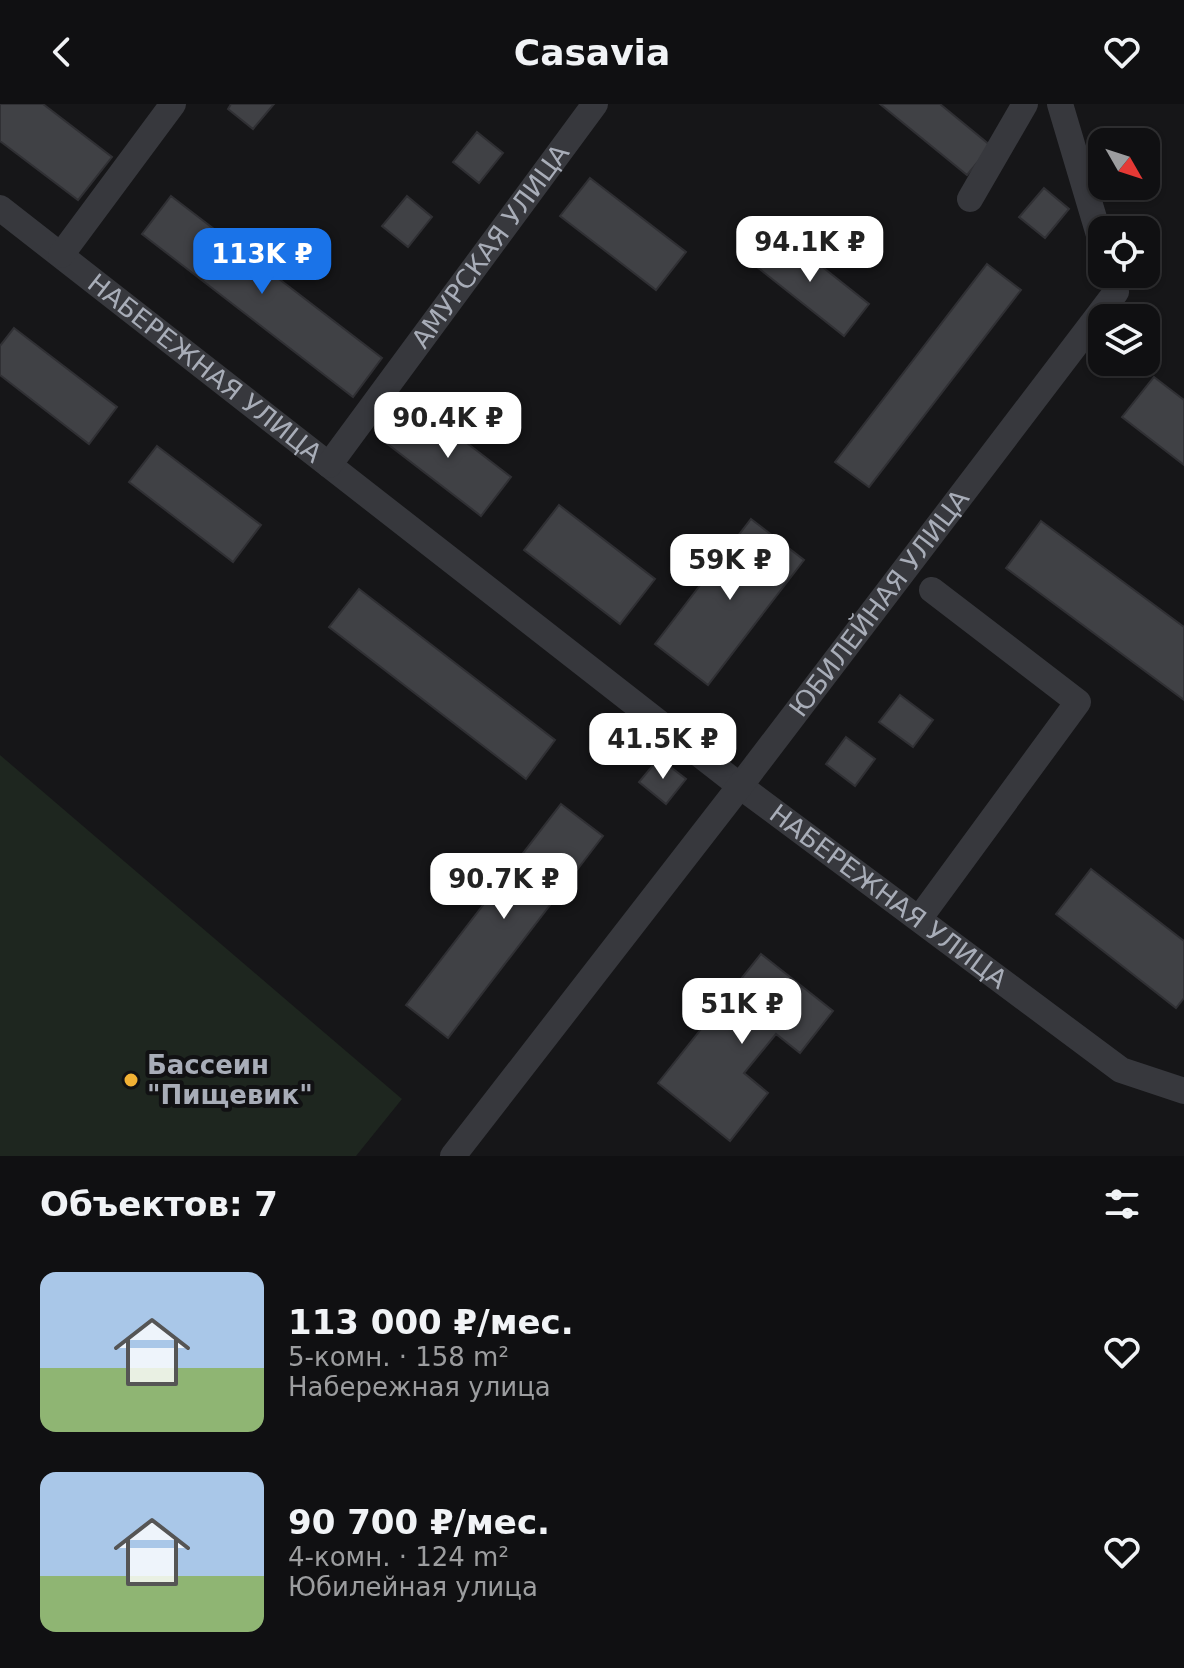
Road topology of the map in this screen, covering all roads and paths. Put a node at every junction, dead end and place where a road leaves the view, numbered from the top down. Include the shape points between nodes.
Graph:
1 (173, 104) edge
2 (595, 104) edge
3 (1025, 104) edge
4 (1060, 104) edge
5 (970, 199) dead end
6 (0, 208) edge
7 (1093, 216) edge
8 (61, 255) junction
9 (1115, 288) edge
10 (329, 465) junction
11 (932, 590) dead end
12 (740, 786) junction
13 (919, 919) junction
14 (1184, 1091) edge
15 (453, 1156) edge

1 - 8 street
2 - 10 street, АМУРСКАЯ УЛИЦА
3 - 5 street
4 - 7 street
6 - 8 street, НАБЕРЕЖНАЯ УЛИЦА
8 - 10 street, НАБЕРЕЖНАЯ УЛИЦА
9 - 12 street, ЮБИЛЕЙНАЯ УЛИЦА
10 - 12 street, НАБЕРЕЖНАЯ УЛИЦА
11 - 13 street via 1078,702
12 - 13 street, НАБЕРЕЖНАЯ УЛИЦА
12 - 15 street, ЮБИЛЕЙНАЯ УЛИЦА
13 - 14 street, НАБЕРЕЖНАЯ УЛИЦА via 1121,1070

